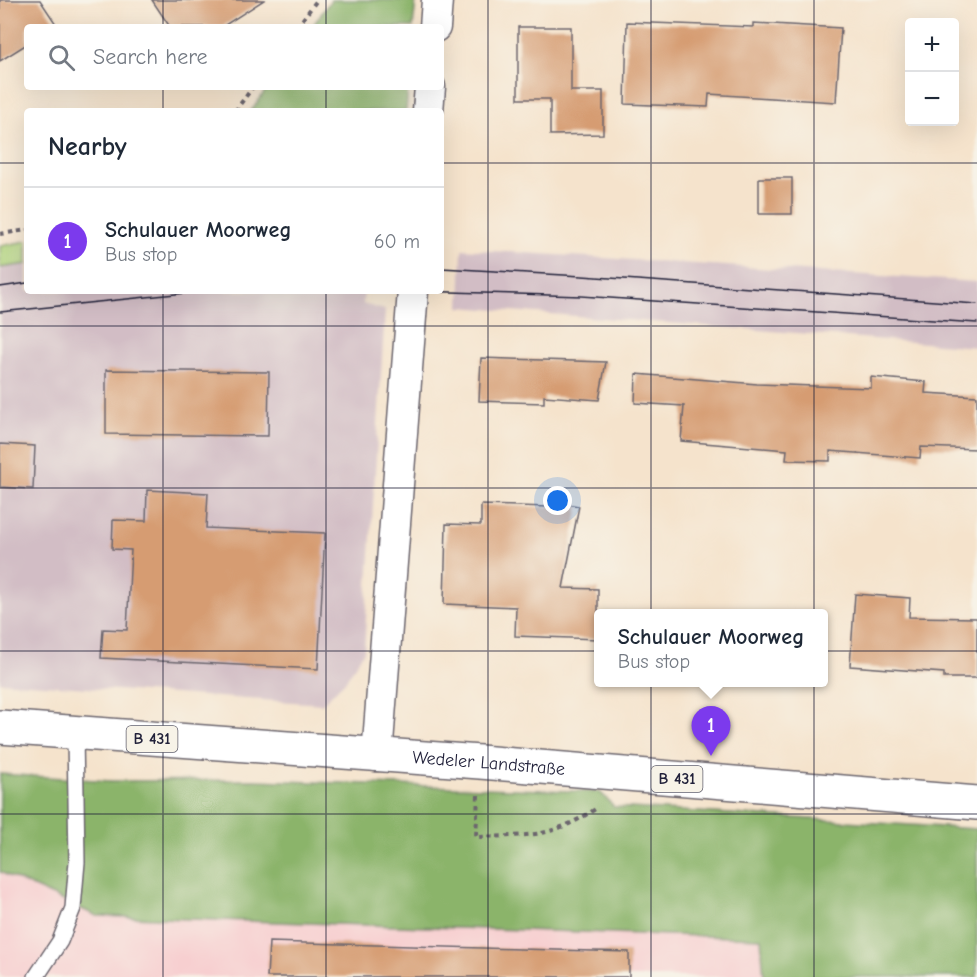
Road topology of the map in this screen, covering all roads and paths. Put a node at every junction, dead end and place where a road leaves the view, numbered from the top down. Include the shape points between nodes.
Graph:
1 (317, 0) edge
2 (437, 0) edge
3 (299, 24) edge
4 (435, 24) edge
5 (251, 90) edge
6 (430, 90) edge
7 (237, 108) edge
8 (428, 108) edge
9 (24, 230) edge
10 (0, 234) edge
11 (413, 294) edge
12 (0, 728) edge
13 (75, 734) junction
14 (376, 756) junction
15 (479, 788) dead end
16 (977, 803) edge
17 (598, 807) dead end
18 (36, 977) edge

1 - 3 path
2 - 4 street
5 - 7 path
6 - 8 street
9 - 10 path
11 - 14 street
12 - 13 main road, Wedeler Landstraße / B 431
13 - 14 main road, Wedeler Landstraße / B 431
13 - 18 lane via 73,908 60,941
14 - 16 main road, Wedeler Landstraße / B 431
15 - 17 path via 476,837 538,835 570,826

